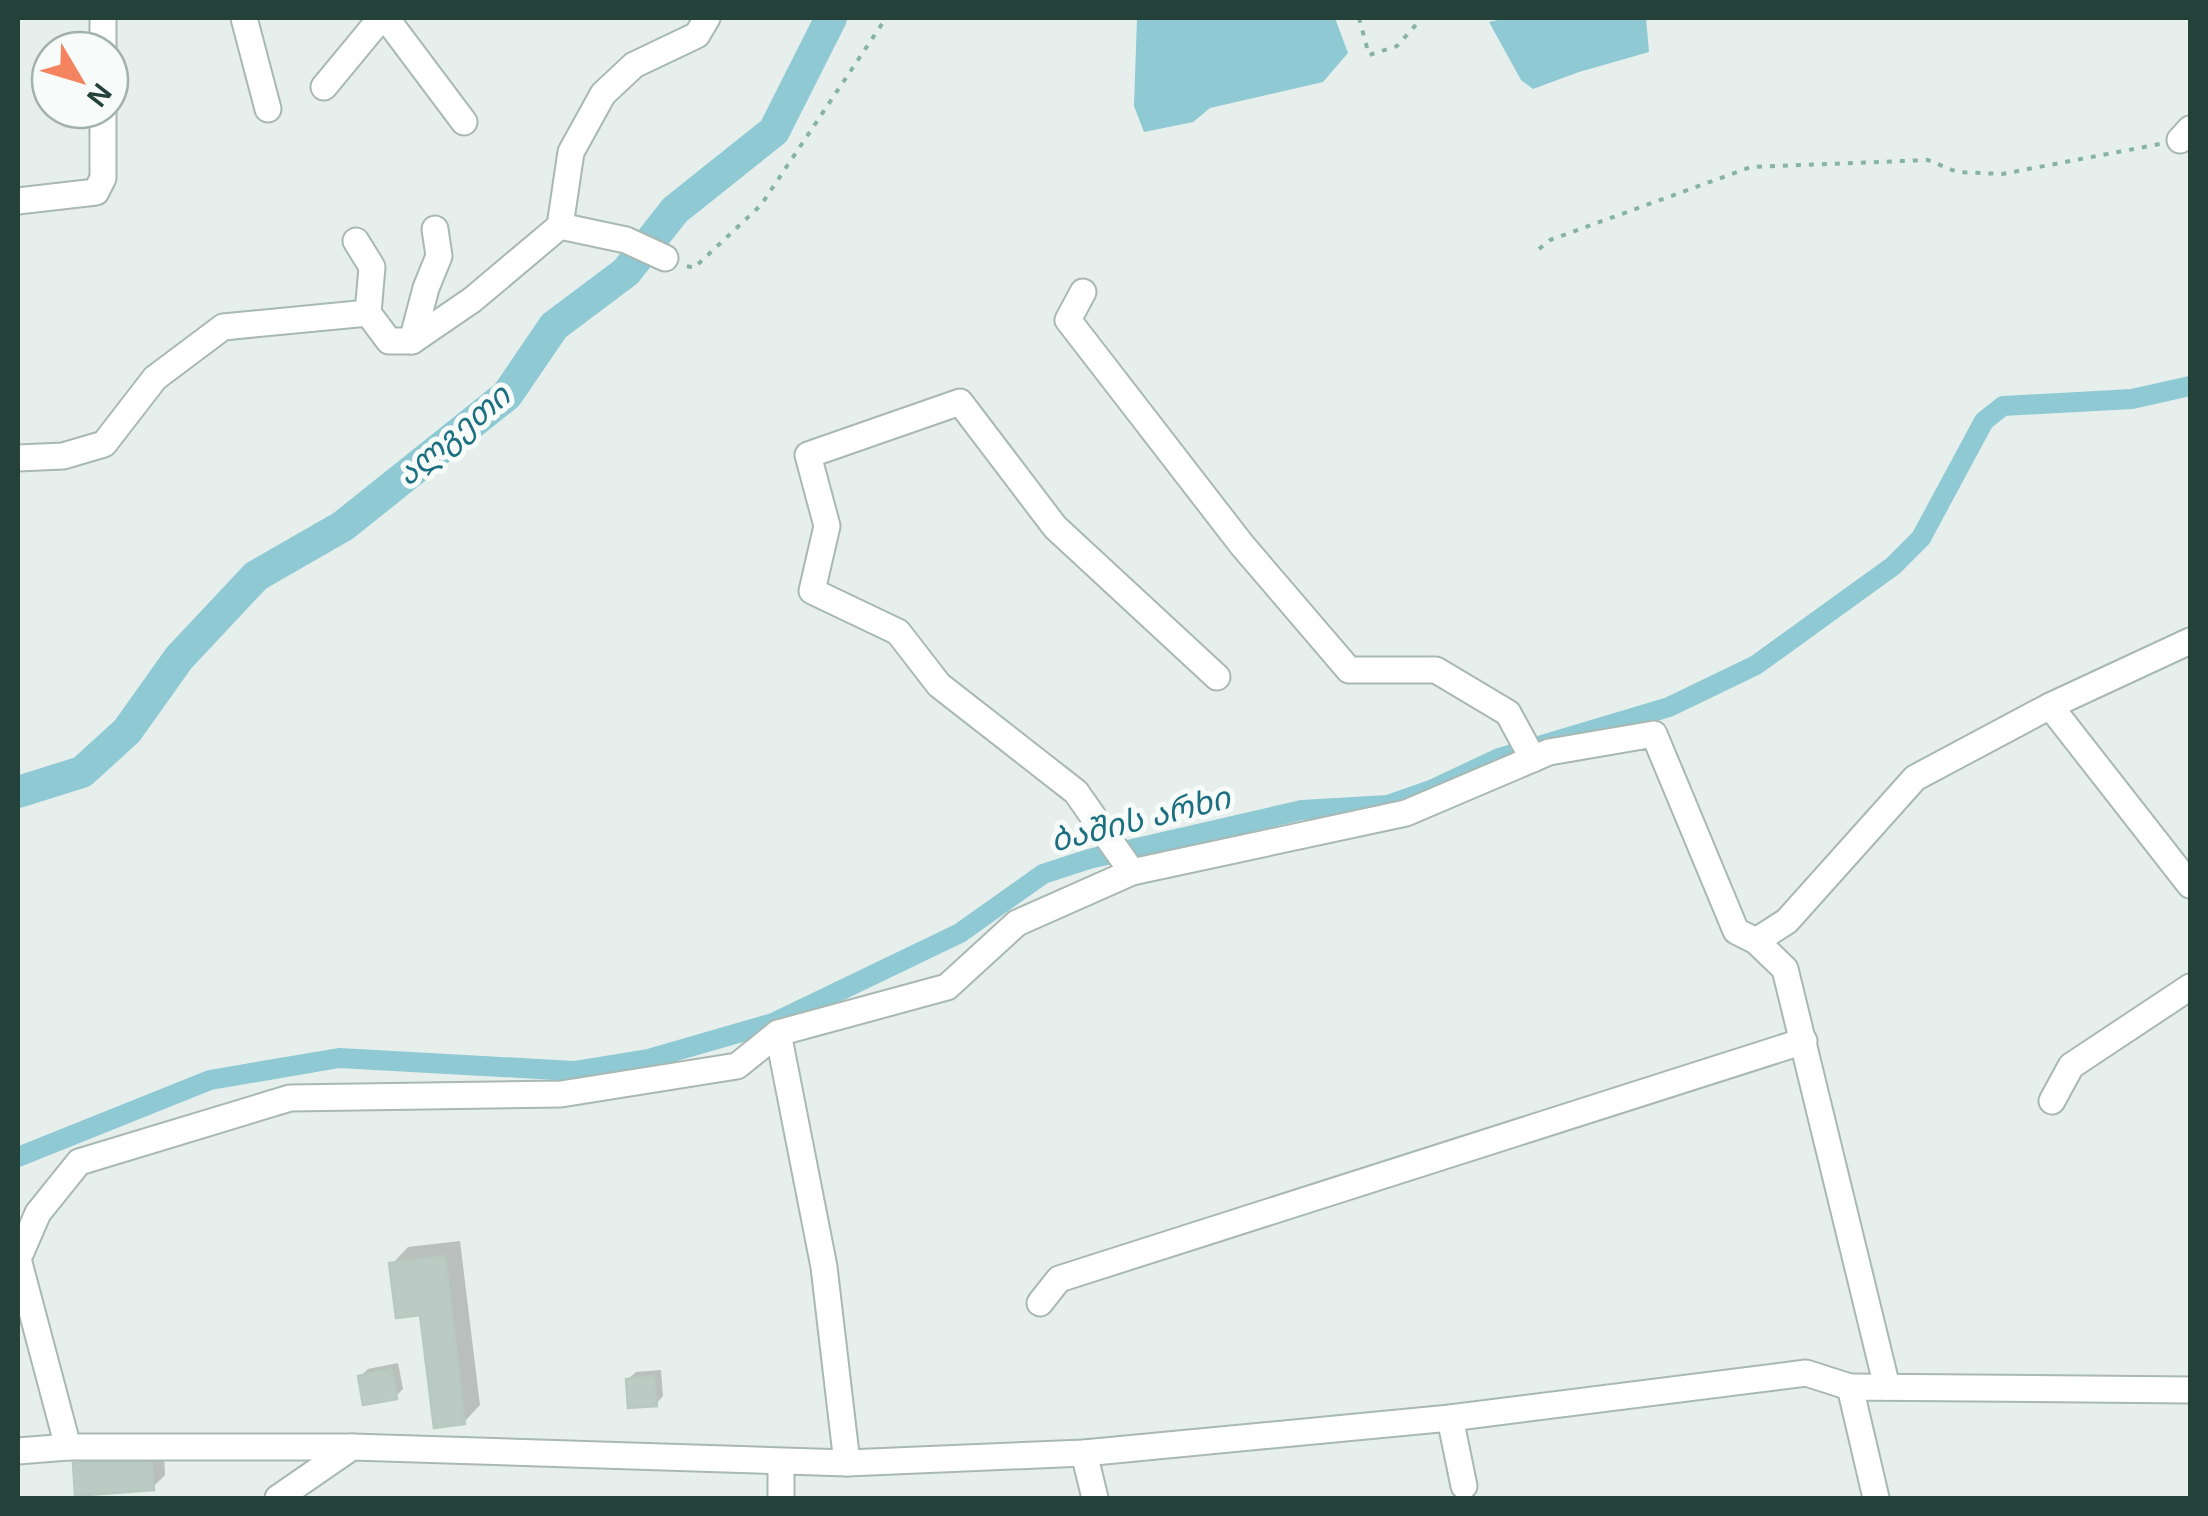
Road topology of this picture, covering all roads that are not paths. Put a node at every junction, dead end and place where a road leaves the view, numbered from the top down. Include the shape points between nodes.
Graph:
1 (244, 18) edge
2 (384, 18) edge
3 (707, 18) edge
4 (324, 87) dead end
5 (268, 110) dead end
6 (464, 122) dead end
7 (103, 130) edge
8 (18, 202) edge
9 (560, 226) junction
10 (435, 229) dead end
11 (356, 242) dead end
12 (665, 258) road end
13 (1083, 292) dead end
14 (368, 312) junction
15 (412, 342) junction
16 (18, 458) edge
17 (2190, 641) edge
18 (1217, 677) dead end
19 (2050, 706) junction
20 (1532, 759) junction
21 (1132, 872) junction
22 (2190, 884) edge
23 (1756, 941) junction
24 (2190, 987) edge
25 (778, 1033) junction
26 (1804, 1041) junction
27 (2052, 1101) dead end
28 (1040, 1303) dead end
29 (1850, 1386) junction
30 (1888, 1388) junction
31 (2190, 1390) edge
32 (1450, 1418) junction
33 (352, 1446) junction
34 (68, 1447) junction
35 (18, 1451) edge
36 (1084, 1453) junction
37 (782, 1462) junction
38 (848, 1463) junction
39 (1464, 1486) dead end
40 (278, 1498) edge
41 (780, 1498) edge
42 (1094, 1498) edge
43 (1876, 1498) edge

1 - 5 street
2 - 4 street
2 - 6 street
3 - 9 street via 696,35 634,65 603,94 571,152
7 - 8 street via 103,178 96,192
9 - 12 street via 626,240
9 - 15 street
10 - 15 street via 439,256
11 - 14 street via 372,267
13 - 20 street via 1068,320 1242,545 1349,670 1436,670 1508,713
14 - 15 street via 389,341
14 - 16 street via 223,327 156,378 104,444 62,456
17 - 19 street
18 - 21 street via 1055,527 960,402 808,455 827,526 812,591 898,632 939,685 1076,792
19 - 22 street
19 - 23 street via 1915,778 1787,921
20 - 21 street via 1406,813
20 - 23 street via 1654,734 1736,931
21 - 25 street via 1017,924 947,988
23 - 26 street via 1785,970
24 - 27 street via 2072,1066
25 - 34 street via 736,1066 561,1094 290,1098 78,1162 38,1213 18,1260
25 - 38 street via 824,1267
26 - 28 street via 1058,1279
26 - 30 street
29 - 30 street
29 - 32 street via 1806,1373
29 - 43 street
30 - 31 street
32 - 36 street
32 - 39 street
33 - 34 street
33 - 37 street
33 - 40 street
34 - 35 street
36 - 38 street
36 - 42 street
37 - 38 street
37 - 41 street

